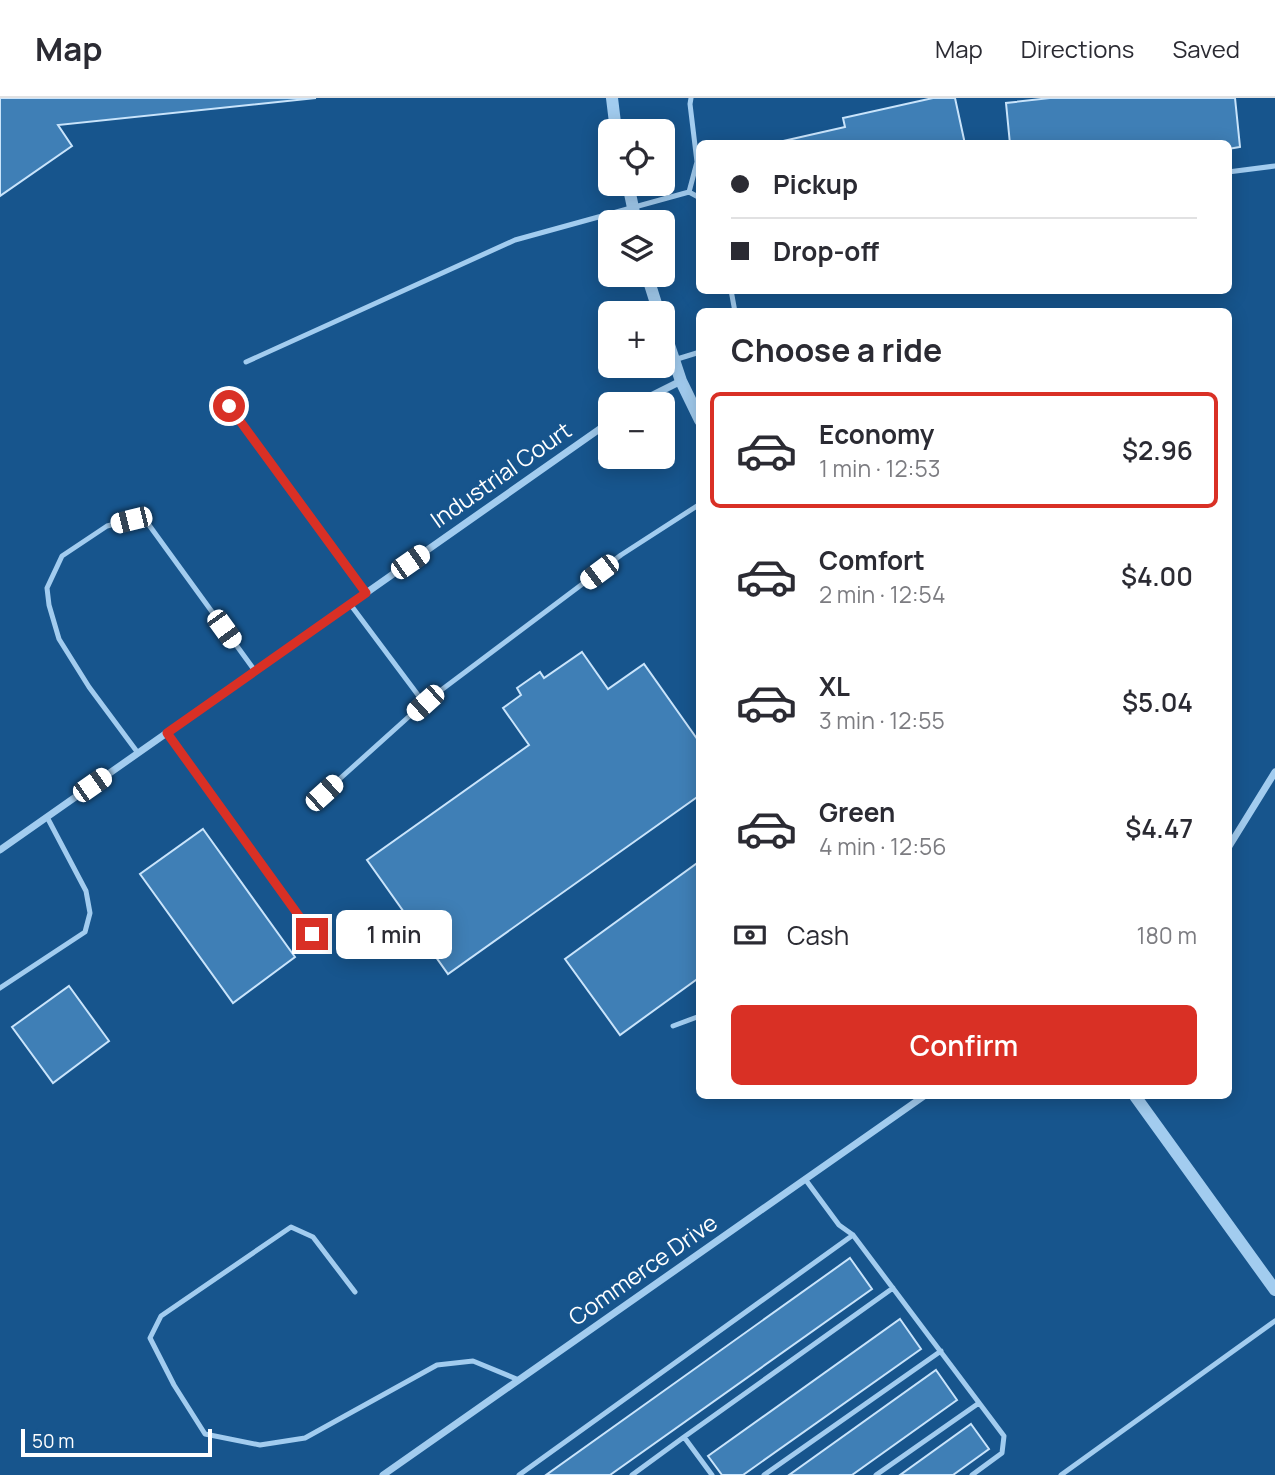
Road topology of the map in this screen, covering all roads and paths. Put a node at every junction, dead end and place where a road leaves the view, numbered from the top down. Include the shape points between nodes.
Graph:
1 (612, 98) edge
2 (691, 98) edge
3 (615, 119) edge
4 (696, 154) edge
5 (696, 166) edge
6 (1275, 166) edge
7 (1232, 171) edge
8 (689, 192) junction
9 (630, 196) edge
10 (696, 196) edge
11 (633, 208) junction
12 (696, 353) edge
13 (675, 360) edge
14 (246, 362) dead end
15 (675, 363) edge
16 (681, 381) junction
17 (659, 392) edge
18 (229, 406) dead end
19 (696, 412) edge
20 (598, 430) edge
21 (696, 507) edge
22 (366, 593) junction
23 (350, 604) junction
24 (255, 671) junction
25 (425, 703) junction
26 (167, 733) junction
27 (138, 753) junction
28 (1275, 772) edge
29 (324, 793) dead end
30 (47, 817) junction
31 (1232, 842) edge
32 (0, 850) edge
33 (312, 934) dead end
34 (0, 988) edge
35 (696, 1017) edge
36 (673, 1026) dead end
37 (920, 1099) edge
38 (1137, 1099) edge
39 (805, 1179) junction
40 (853, 1235) junction
41 (893, 1288) junction
42 (1275, 1290) edge
43 (355, 1292) dead end
44 (1275, 1321) edge
45 (941, 1352) junction
46 (519, 1380) junction
47 (979, 1403) junction
48 (684, 1437) junction
49 (383, 1475) edge
50 (519, 1475) edge
51 (632, 1475) edge
52 (712, 1475) edge
53 (764, 1475) edge
54 (876, 1475) edge
55 (972, 1475) edge
56 (1061, 1475) edge

1 - 3 street
2 - 4 lane
5 - 8 lane
6 - 7 lane
8 - 10 lane
8 - 11 lane
9 - 11 street
11 - 14 lane via 515,240
12 - 13 lane
15 - 16 street
16 - 17 street
16 - 19 street
18 - 22 lane
20 - 22 street, Industrial Court
21 - 25 lane via 621,555
22 - 23 street, Industrial Court
23 - 24 street, Industrial Court
23 - 25 lane
24 - 26 street, Industrial Court
24 - 27 lane via 149,524 131,520 107,526 62,556 47,588 59,639
25 - 29 lane
26 - 27 street, Industrial Court
26 - 33 lane
27 - 30 street, Industrial Court
28 - 31 street
30 - 32 street, Industrial Court
30 - 34 lane via 86,891 90,913 85,932
35 - 36 lane
37 - 39 street, Commerce Drive
38 - 42 street
39 - 40 lane via 839,1226
39 - 46 street, Commerce Drive
40 - 41 lane
40 - 50 lane
41 - 45 lane
41 - 48 lane
43 - 46 lane via 313,1237 291,1227 161,1316 150,1338 205,1434 260,1446 304,1438 437,1365 474,1361
44 - 56 lane
45 - 47 lane
45 - 53 lane
46 - 49 street, Commerce Drive
47 - 54 lane
47 - 55 lane via 1004,1436 1002,1453
48 - 51 lane
48 - 52 lane

